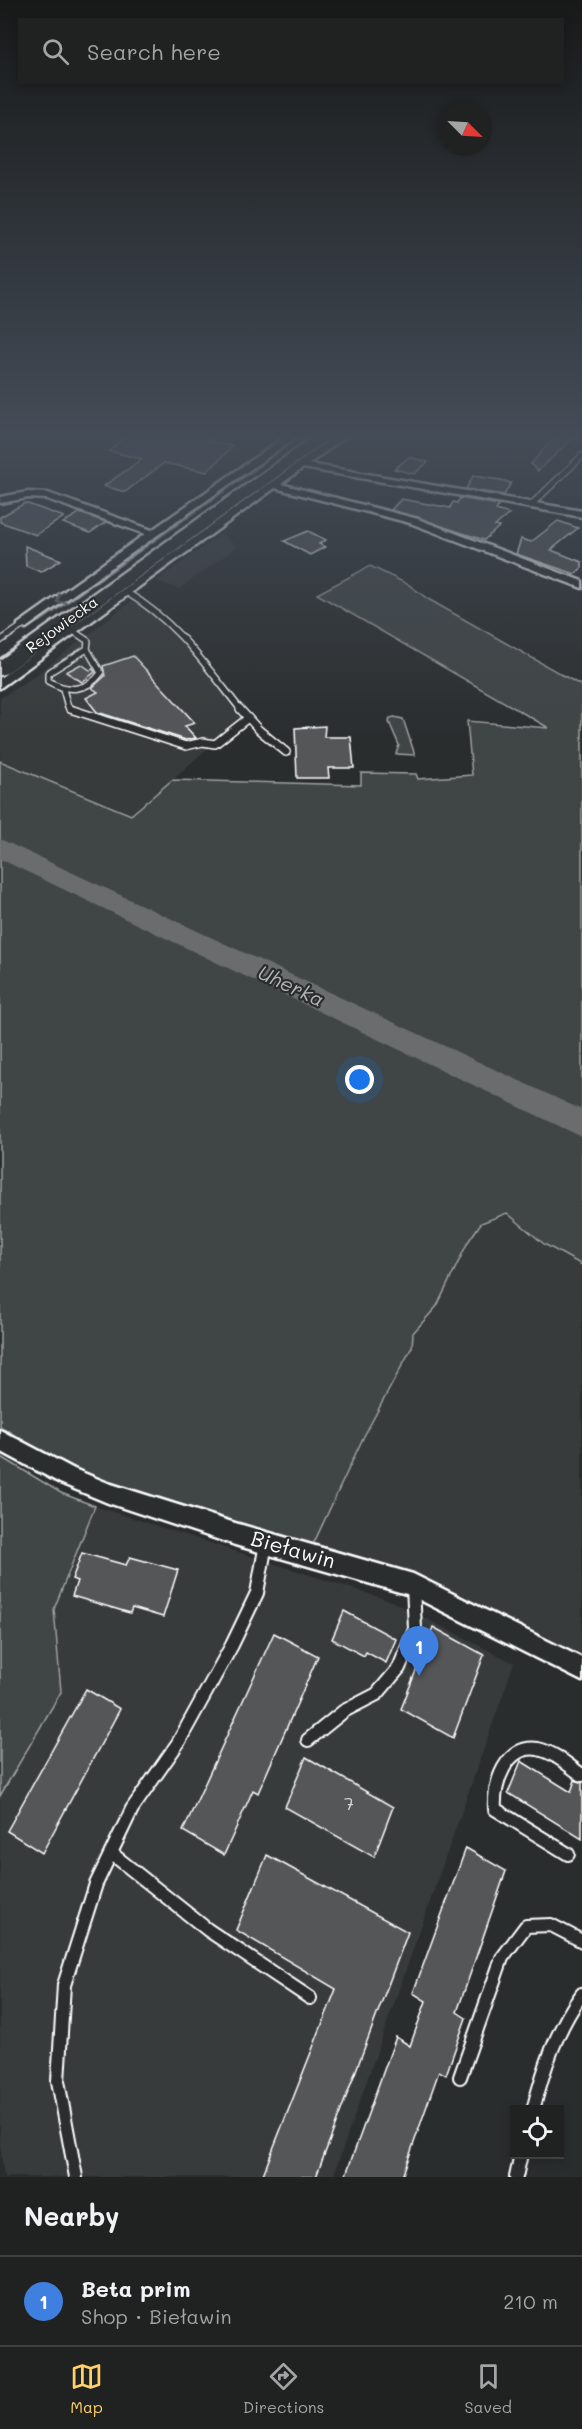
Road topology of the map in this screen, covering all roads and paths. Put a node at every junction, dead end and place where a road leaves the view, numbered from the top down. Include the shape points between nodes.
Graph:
1 (154, 534) edge
2 (166, 535) edge
3 (187, 535) edge
4 (205, 535) edge
5 (450, 535) edge
6 (582, 585) edge
7 (126, 592) junction
8 (29, 628) junction
9 (73, 631) junction
10 (0, 641) edge
11 (87, 649) junction
12 (0, 656) edge
13 (0, 669) edge
14 (0, 684) edge
15 (63, 689) junction
16 (248, 718) junction
17 (286, 752) dead end
18 (0, 1440) edge
19 (266, 1543) junction
20 (413, 1585) junction
21 (582, 1670) edge
22 (308, 1740) dead end
23 (582, 1774) edge
24 (111, 1853) junction
25 (568, 1854) dead end
26 (582, 1941) edge
27 (582, 1994) edge
28 (310, 1998) dead end
29 (460, 2077) dead end
30 (534, 2105) edge
31 (520, 2159) edge
32 (76, 2177) edge
33 (516, 2177) edge

1 -> 8 street
2 - 8 highway, Rejowiecka
3 - 13 highway, Rejowiecka
4 - 7 street
5 - 6 street
7 - 9 street
7 - 16 lane via 147,604 205,661
8 - 10 lane
8 - 12 highway, Rejowiecka
9 - 11 lane via 86,638
9 - 14 street
11 - 15 lane via 48,673 48,681
11 - 15 lane via 99,666 99,678 82,688
15 - 16 lane via 68,707 74,711 186,746 215,744
16 - 17 lane
18 - 19 street, Bieławin via 108,1493
19 - 20 street, Bieławin
19 - 24 lane via 258,1593 178,1743 132,1809
20 - 21 street, Bieławin
20 - 22 lane via 414,1629 399,1668 377,1694 344,1711
23 - 25 lane via 537,1749 522,1751 506,1763 493,1799 495,1809
24 - 28 lane via 255,1966
24 - 32 lane via 96,1884 64,1985 58,2081
26 - 29 lane via 551,1924 526,1926 501,1958
27 - 30 lane via 564,2018 543,2069
31 - 33 lane

